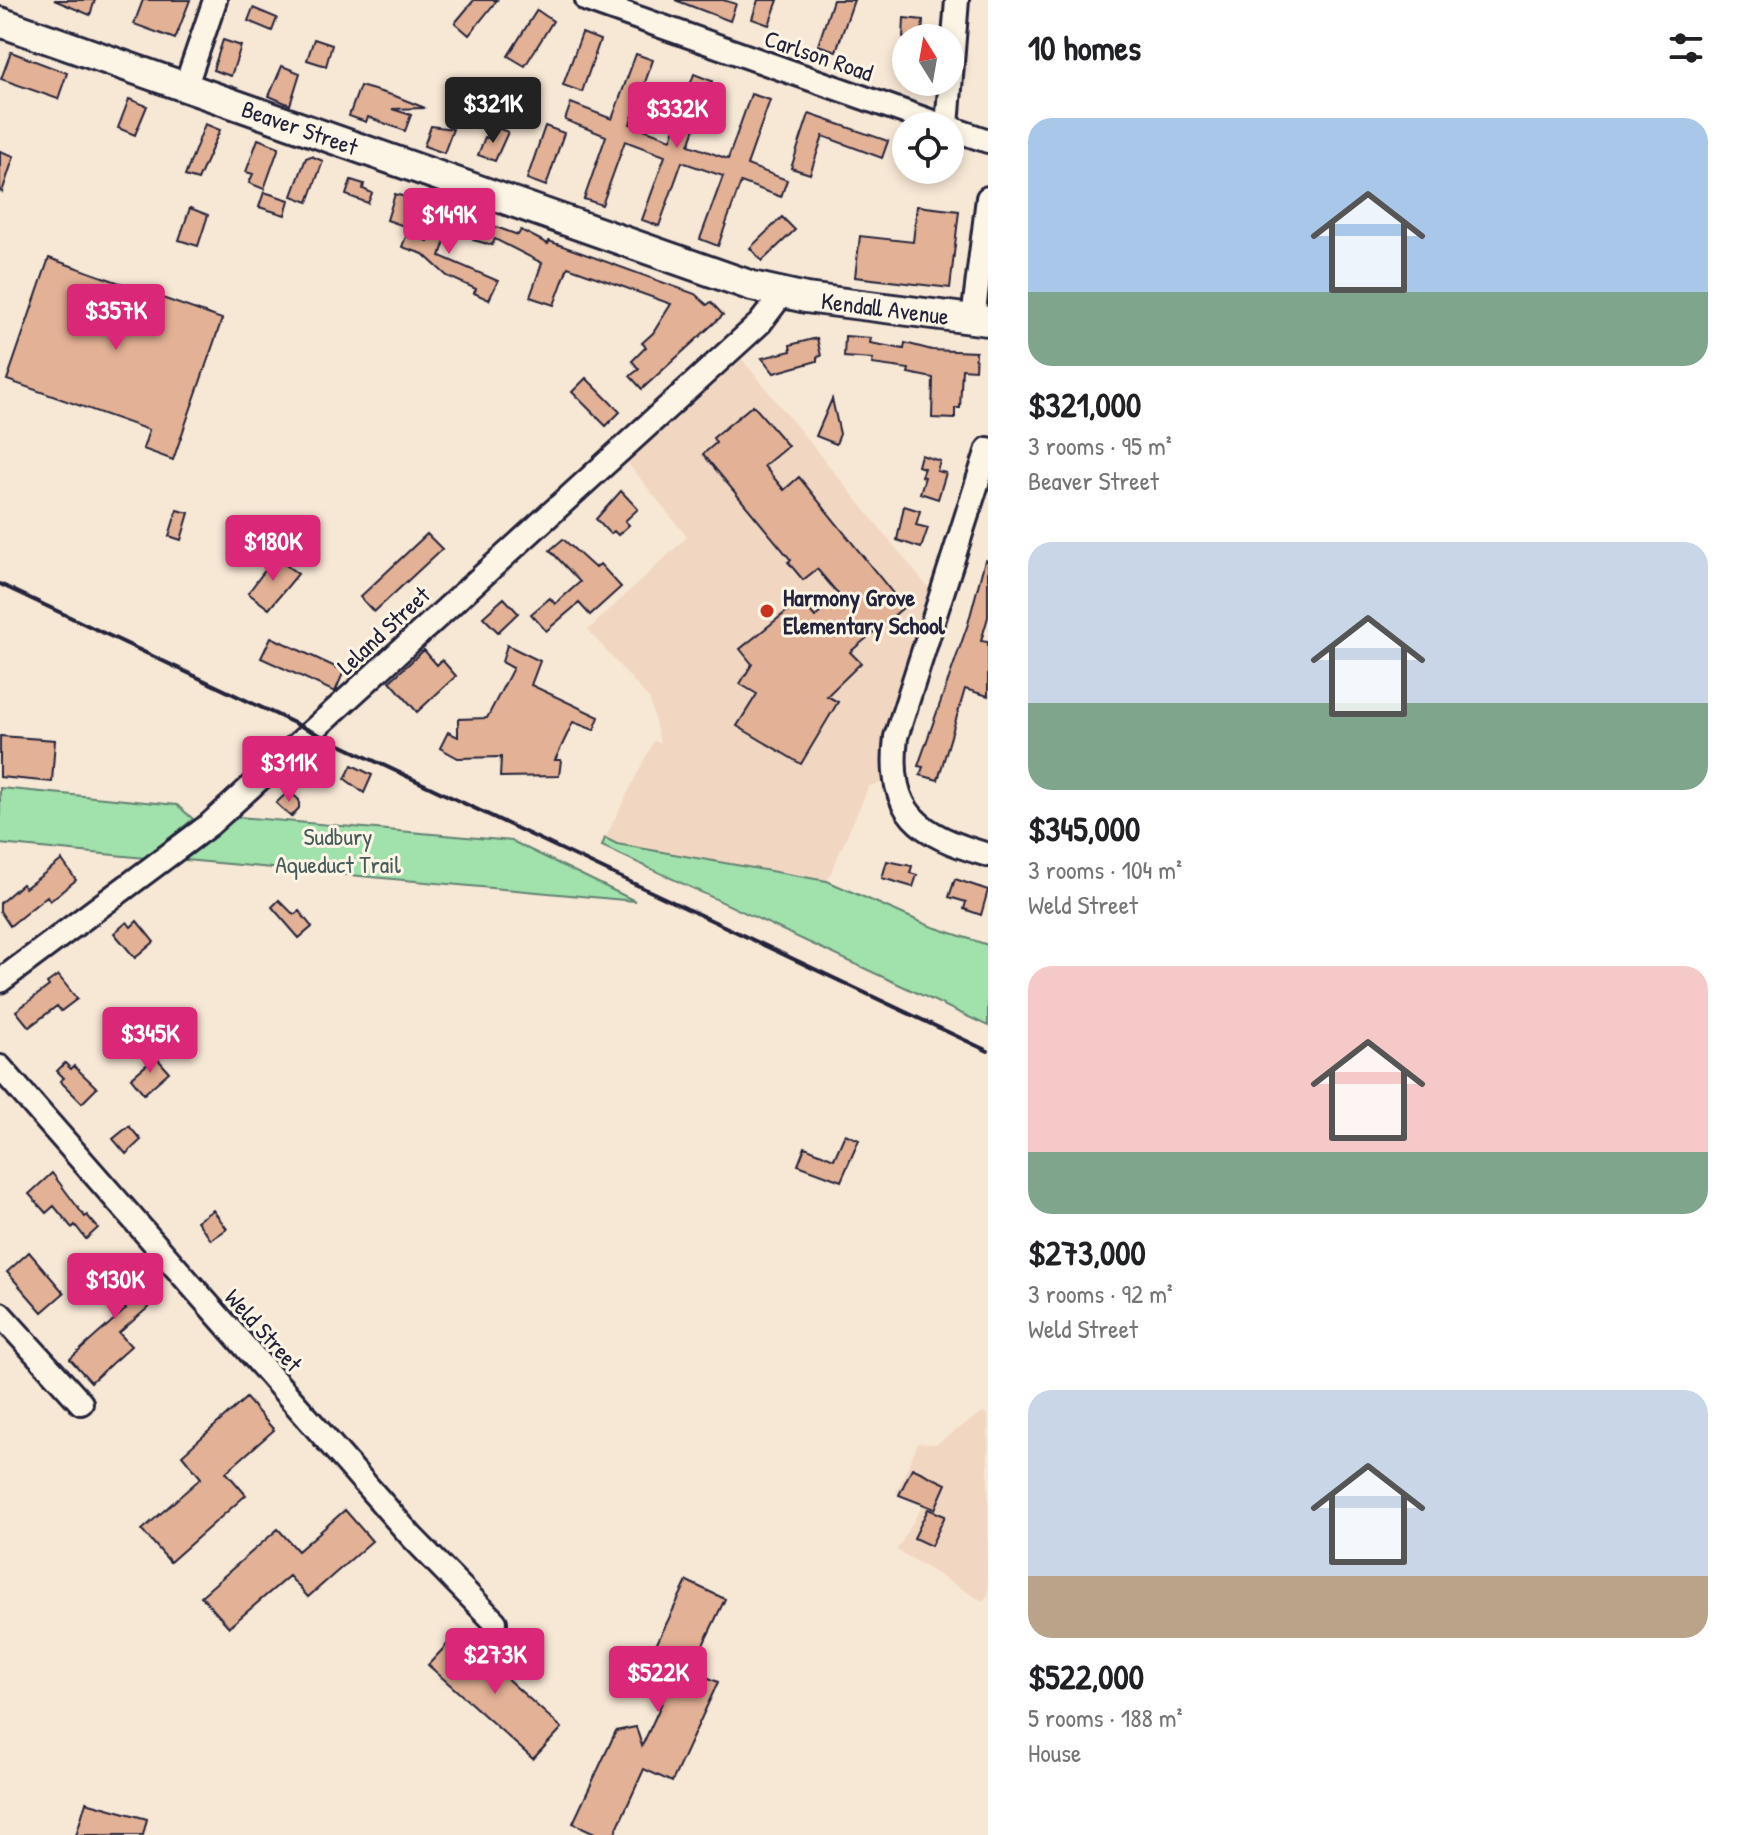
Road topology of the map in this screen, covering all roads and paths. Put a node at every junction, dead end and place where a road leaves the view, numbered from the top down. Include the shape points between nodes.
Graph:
1 (215, 0) edge
2 (587, 0) edge
3 (957, 0) edge
4 (0, 22) edge
5 (185, 88) junction
6 (904, 112) edge
7 (948, 112) edge
8 (964, 133) edge
9 (988, 141) edge
10 (988, 198) edge
11 (782, 294) junction
12 (980, 320) edge
13 (988, 449) edge
14 (988, 855) edge
15 (0, 981) edge
16 (0, 1067) edge
17 (0, 1314) edge
18 (81, 1403) dead end
19 (495, 1622) dead end

1 - 5 street
2 - 6 street, Carlson Road
3 - 7 street
4 - 5 main road, Beaver Street
5 - 11 main road, Beaver Street
8 - 9 street, Carlson Road
10 - 12 street
11 - 12 main road, Kendall Avenue
11 - 15 street, Leland Street via 760,323 219,817
13 - 14 street via 896,737 893,768 905,810 921,827 945,842
16 - 19 street, Weld Street via 401,1525
17 - 18 street

